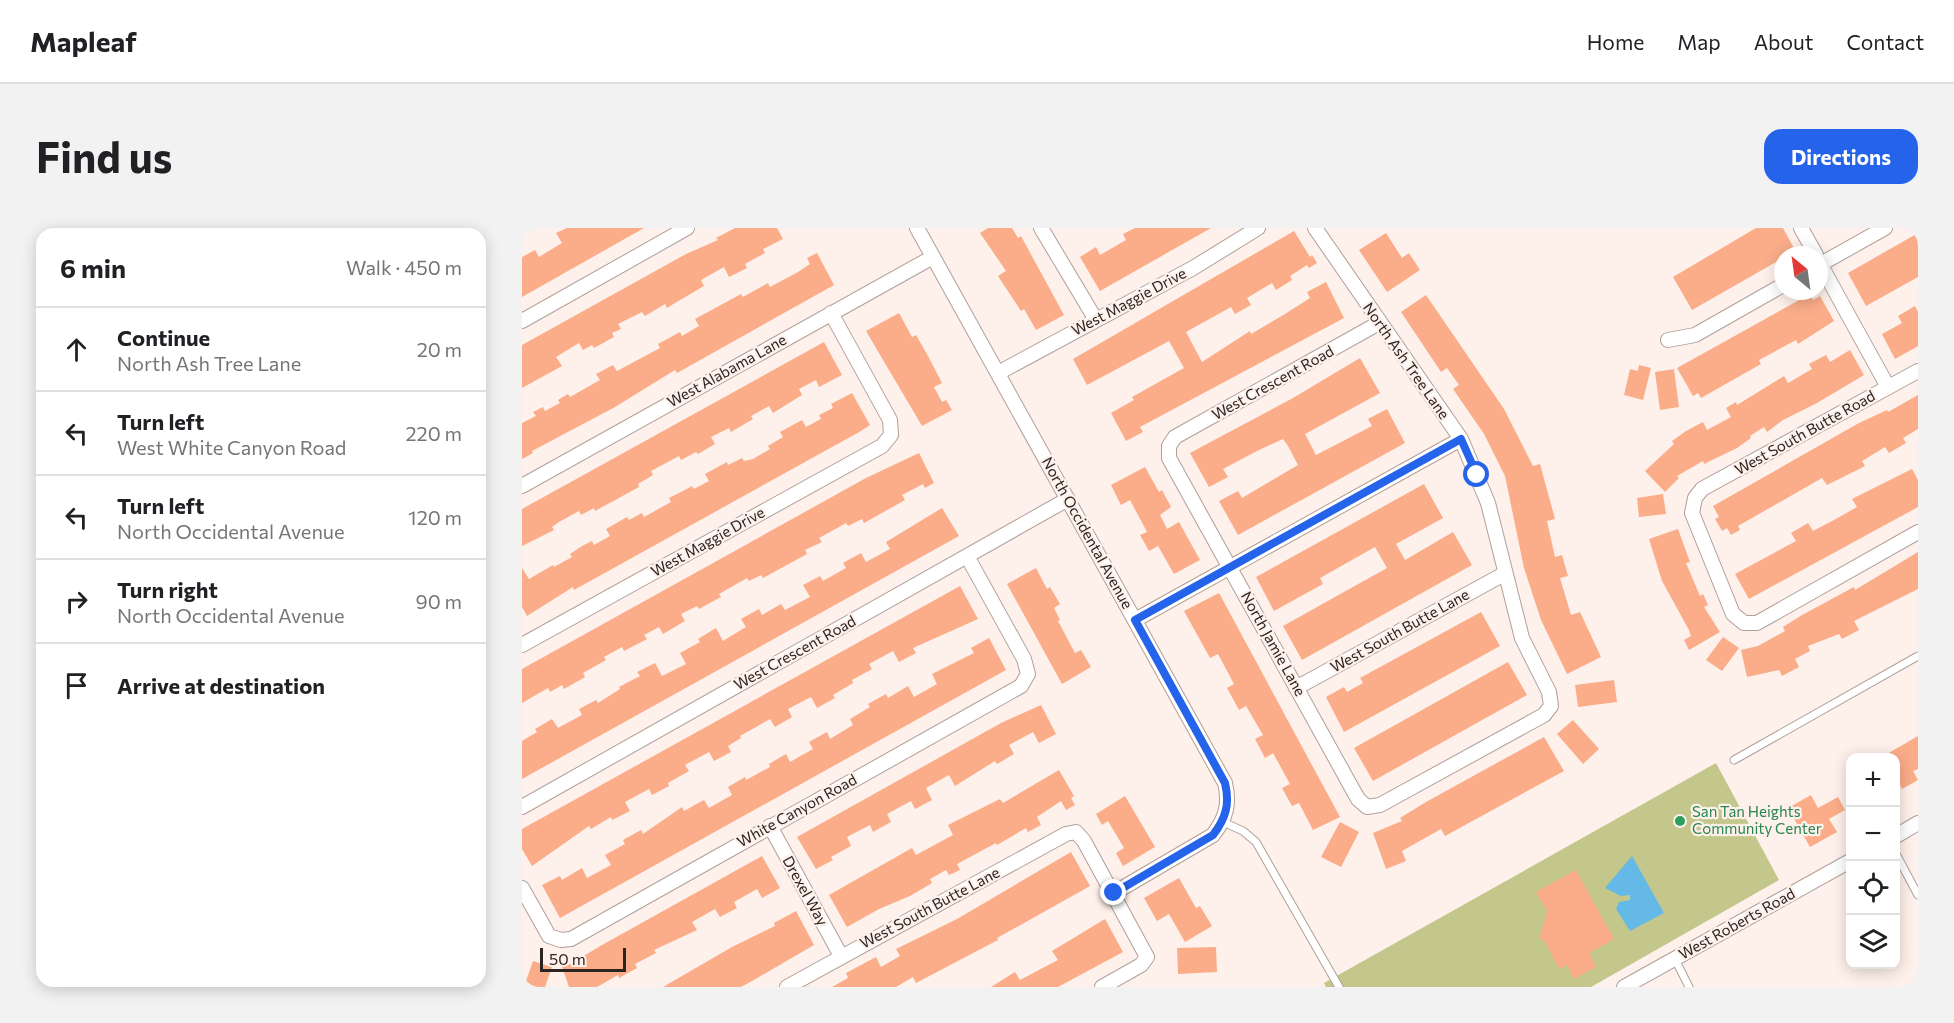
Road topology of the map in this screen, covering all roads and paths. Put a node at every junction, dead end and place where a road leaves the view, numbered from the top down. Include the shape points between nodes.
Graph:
1 (687, 228) edge
2 (917, 228) edge
3 (1041, 228) edge
4 (1258, 228) edge
5 (1315, 228) edge
6 (1801, 228) edge
7 (1886, 228) edge
8 (1811, 246) edge
9 (933, 256) junction
10 (1828, 257) edge
11 (1828, 277) edge
12 (1774, 290) edge
13 (831, 313) junction
14 (1096, 320) junction
15 (522, 321) edge
16 (1379, 323) junction
17 (1668, 340) dead end
18 (1918, 371) edge
19 (998, 373) junction
20 (1888, 387) junction
21 (1461, 439) junction
22 (1169, 446) joint
23 (522, 486) edge
24 (1068, 500) junction
25 (1918, 532) edge
26 (967, 556) junction
27 (1231, 567) junction
28 (1504, 574) junction
29 (1135, 620) junction
30 (522, 645) edge
31 (1918, 656) edge
32 (1296, 688) junction
33 (1734, 760) dead end
34 (522, 807) edge
35 (1367, 807) joint
36 (1223, 822) junction
37 (1918, 823) edge
38 (770, 826) junction
39 (1900, 834) edge
40 (1900, 861) edge
41 (1846, 864) edge
42 (522, 888) edge
43 (1114, 893) junction
44 (1918, 895) edge
45 (841, 956) junction
46 (1675, 959) junction
47 (787, 987) edge
48 (1102, 987) edge
49 (1339, 987) edge
50 (1624, 987) edge
51 (1689, 987) edge

1 - 15 street
2 - 9 street, North Occidental Avenue
3 - 14 street
4 - 14 street, West Maggie Drive
5 - 16 street, North Ash Tree Lane
6 - 8 street
7 - 10 street
9 - 13 street, West Alabama Lane
9 - 19 street, North Occidental Avenue
11 - 20 street
12 - 17 street via 1695,335
13 - 23 street, West Alabama Lane
13 - 30 street, West Maggie Drive via 890,420 891,435 882,446
14 - 19 street, West Maggie Drive
16 - 21 street, North Ash Tree Lane
16 - 22 street, West Crescent Road via 1175,437
18 - 20 street, West South Butte Road
19 - 24 street, North Occidental Avenue
20 - 25 street, West South Butte Road via 1702,489 1692,513 1733,614 1744,623 1757,623
21 - 27 street
21 - 28 street, North Ash Tree Lane via 1488,503
22 - 27 street, North Jamie Lane via 1169,458
24 - 26 street, West Crescent Road
24 - 29 street, North Occidental Avenue
26 - 34 street, West Crescent Road
26 - 38 street, White Canyon Road via 1024,659 1028,674 1021,686
27 - 29 street
27 - 32 street, North Jamie Lane
28 - 32 street, West South Butte Lane
28 - 35 street, North Ash Tree Lane via 1522,638 1549,692 1551,706 1544,715 1380,805
29 - 36 street, North Occidental Avenue via 1225,783 1227,808
31 - 33 lane
32 - 35 street, North Jamie Lane via 1358,800
36 - 43 street, North Occidental Avenue via 1199,846
36 - 49 lane via 1244,831 1256,842
37 - 39 street
38 - 42 street, White Canyon Road via 571,939 549,936
38 - 45 street, Drexel Way
40 - 44 lane
41 - 46 street, West Roberts Road
43 - 45 street, West South Butte Lane via 1084,841 1076,832 1066,834
43 - 48 street via 1147,957 1141,965
45 - 47 street, West South Butte Lane
46 - 50 street, West Roberts Road
46 - 51 lane

